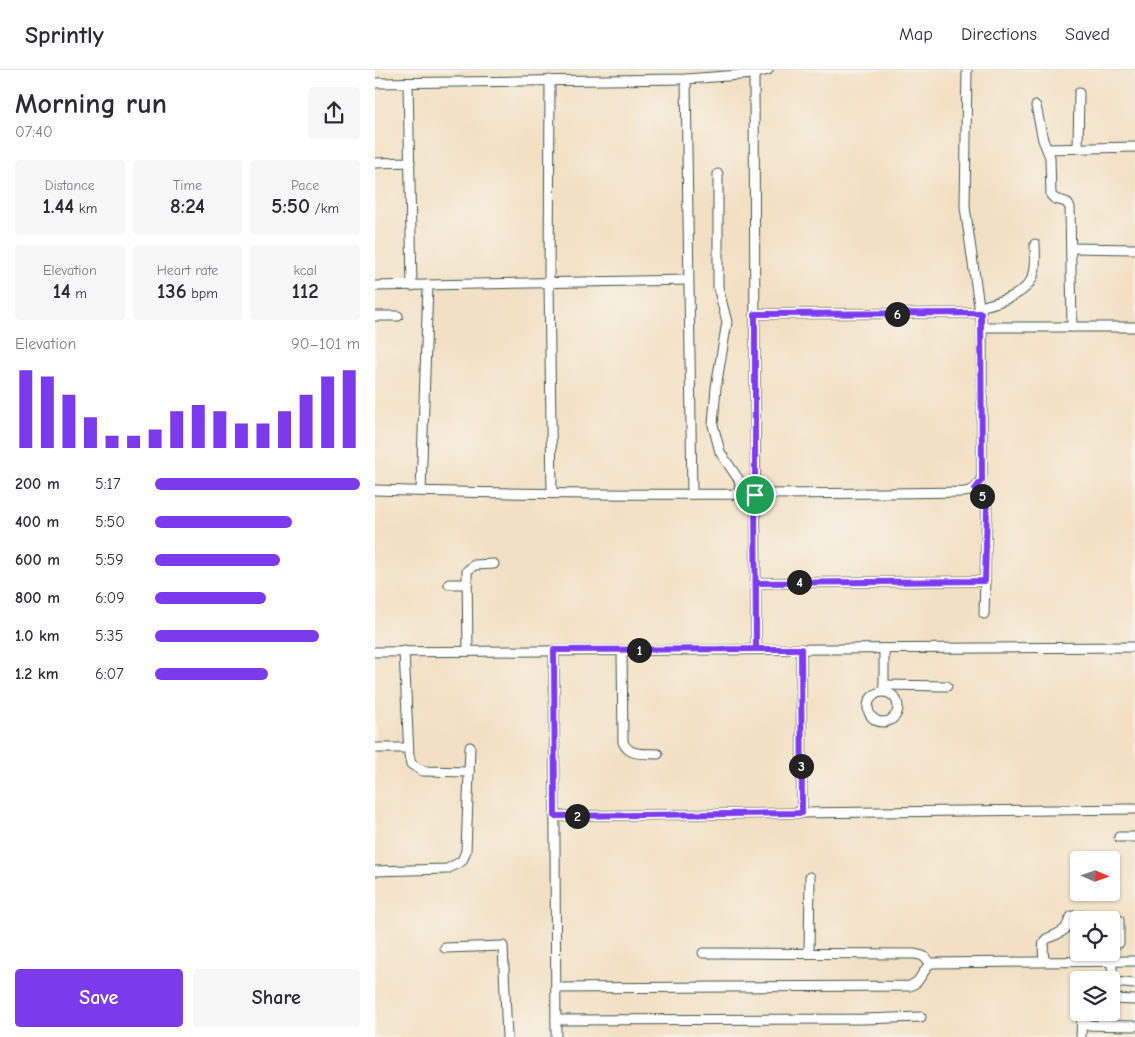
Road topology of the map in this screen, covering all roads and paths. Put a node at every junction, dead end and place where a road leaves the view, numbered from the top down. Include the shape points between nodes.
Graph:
1 (768, 70) edge
2 (967, 70) edge
3 (754, 74) junction
4 (686, 79) junction
5 (550, 80) junction
6 (375, 83) edge
7 (409, 83) junction
8 (1079, 93) dead end
9 (1036, 106) dead end
10 (1135, 147) edge
11 (1077, 148) junction
12 (1047, 149) junction
13 (410, 162) junction
14 (375, 163) edge
15 (718, 174) dead end
16 (1035, 244) dead end
17 (1071, 248) junction
18 (1135, 249) edge
19 (688, 280) junction
20 (549, 283) junction
21 (428, 285) junction
22 (375, 286) edge
23 (412, 286) junction
24 (981, 310) junction
25 (755, 314) junction
26 (375, 316) edge
27 (398, 316) dead end
28 (982, 327) junction
29 (1072, 327) junction
30 (1135, 327) edge
31 (975, 489) junction
32 (375, 490) edge
33 (421, 491) junction
34 (552, 493) junction
35 (693, 494) junction
36 (741, 495) junction
37 (755, 495) junction
38 (494, 564) dead end
39 (985, 581) junction
40 (756, 583) junction
41 (449, 584) dead end
42 (467, 584) junction
43 (984, 614) dead end
44 (1135, 647) edge
45 (756, 649) junction
46 (801, 649) junction
47 (884, 649) junction
48 (554, 650) junction
49 (622, 650) junction
50 (468, 651) junction
51 (375, 652) edge
52 (404, 652) junction
53 (947, 686) dead end
54 (470, 747) dead end
55 (375, 748) edge
56 (408, 748) junction
57 (658, 754) dead end
58 (469, 772) junction
59 (1135, 809) edge
60 (802, 813) junction
61 (555, 816) junction
62 (1119, 836) dead end
63 (1135, 836) edge
64 (375, 871) edge
65 (810, 877) dead end
66 (1070, 920) edge
67 (445, 948) dead end
68 (703, 953) dead end
69 (809, 953) junction
70 (1120, 960) edge
71 (1135, 960) edge
72 (1044, 961) junction
73 (1070, 961) edge
74 (1111, 961) edge
75 (930, 963) junction
76 (1135, 984) edge
77 (556, 988) junction
78 (1120, 999) edge
79 (1135, 1000) edge
80 (921, 1016) dead end
81 (556, 1020) junction
82 (1082, 1021) edge
83 (1082, 1025) junction
84 (1135, 1026) edge
85 (507, 1037) edge
86 (556, 1037) edge
87 (1081, 1037) edge

1 - 3 lane
2 - 24 lane via 965,207
3 - 4 lane
3 - 25 lane
4 - 5 lane
4 - 19 lane
5 - 7 lane
5 - 20 lane
6 - 7 lane
7 - 13 lane
8 - 11 lane
9 - 12 lane
10 - 11 lane
11 - 12 lane
12 - 17 lane via 1051,195 1067,202 1070,207
13 - 14 lane
13 - 23 lane
15 - 36 lane via 718,287 727,322 715,387 713,424 720,452 739,480
16 - 24 lane via 1034,274 1030,283 1006,300
17 - 18 lane
17 - 29 lane
19 - 20 lane
19 - 35 lane
20 - 21 lane
20 - 34 lane
21 - 23 lane
21 - 33 lane
22 - 23 lane
24 - 25 lane
24 - 28 lane
25 - 37 lane
26 - 27 lane
28 - 29 lane
28 - 31 lane via 982,480
29 - 30 lane
31 - 37 lane via 964,492
31 - 39 lane via 985,500 987,509
32 - 33 lane
33 - 34 lane
34 - 35 lane
35 - 36 lane
36 - 37 lane
37 - 40 lane
38 - 42 lane via 470,566
39 - 40 lane
39 - 43 lane
40 - 45 lane
41 - 42 lane
42 - 50 lane
44 - 47 lane
45 - 46 lane
45 - 49 lane
46 - 47 lane
46 - 60 lane
47 - 53 lane via 884,688
48 - 49 lane
48 - 50 lane
48 - 61 lane
49 - 57 lane via 625,748 630,752
50 - 52 lane
51 - 52 lane
52 - 56 lane
54 - 58 lane
55 - 56 lane
56 - 58 lane via 409,760 419,770
58 - 64 lane via 466,851 462,861 447,869
59 - 60 lane
60 - 61 lane
61 - 77 lane
62 - 63 lane
65 - 69 lane
66 - 72 lane via 1064,930 1047,938 1042,945
67 - 85 lane via 503,946
68 - 69 lane
69 - 75 lane via 915,954
70 - 71 lane
72 - 73 lane
72 - 75 lane
74 - 76 lane via 1114,982
75 - 77 lane via 917,982 910,986
77 - 81 lane
78 - 79 lane
80 - 81 lane
81 - 86 lane
82 - 83 lane
83 - 84 lane
83 - 87 lane

